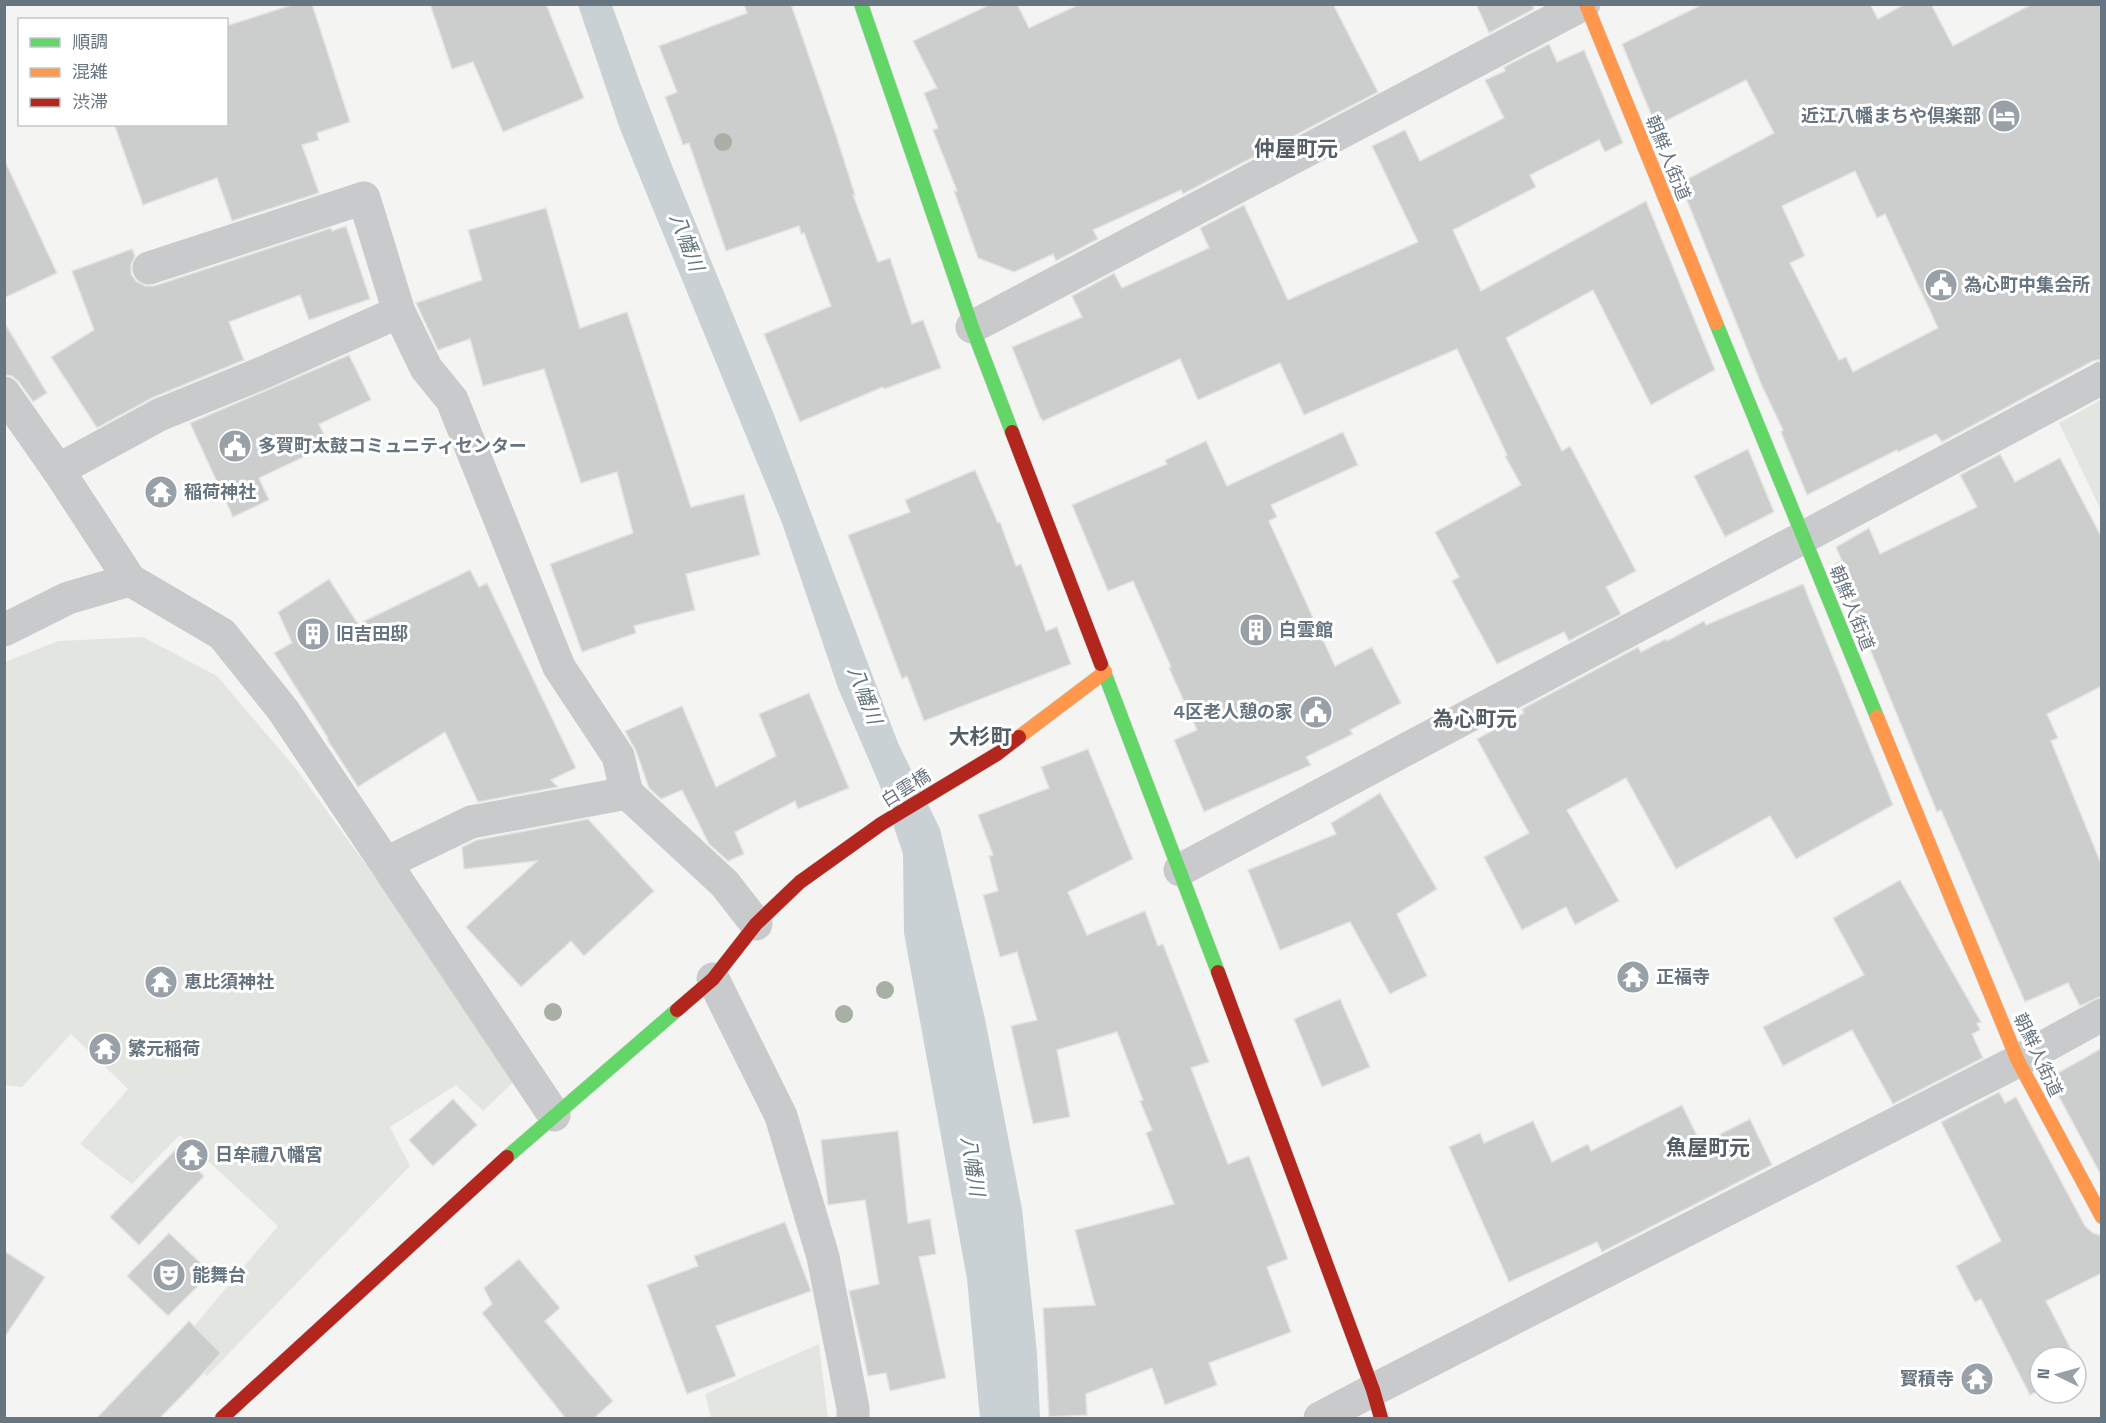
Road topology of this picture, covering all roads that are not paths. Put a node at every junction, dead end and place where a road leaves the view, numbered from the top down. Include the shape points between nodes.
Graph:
1 (861, 4) edge
2 (1585, 4) edge
3 (149, 268) dead end
4 (399, 312) junction
5 (972, 327) junction
6 (2102, 378) edge
7 (4, 393) edge
8 (58, 470) junction
9 (1803, 537) junction
10 (130, 580) junction
11 (4, 630) edge
12 (1105, 672) junction
13 (627, 793) junction
14 (386, 863) junction
15 (1180, 870) junction
16 (756, 924) junction
17 (713, 979) junction
18 (2102, 1015) edge
19 (2018, 1061) junction
20 (554, 1115) junction
21 (2102, 1217) edge
22 (1377, 1404) edge
23 (222, 1419) edge
24 (853, 1419) edge
25 (1320, 1419) edge

1 - 5 street
2 - 5 street
2 - 9 street, 朝鮮人街道
3 - 4 street via 364,198
4 - 8 street via 159,415
4 - 13 street via 426,368 452,400 559,667 618,756
5 - 12 street
6 - 9 street
7 - 8 street
8 - 10 street
9 - 15 street
9 - 19 street, 朝鮮人街道
10 - 11 street via 68,598
10 - 14 street via 222,634 283,710
12 - 15 street
12 - 16 street, 白雲橋 via 997,754 881,824 800,882
13 - 14 street via 471,822
13 - 16 street via 725,884
14 - 20 street
15 - 22 street
16 - 17 street, 白雲橋
17 - 20 street, 白雲橋
17 - 24 street via 781,1116 824,1257
18 - 19 street
19 - 21 street, 朝鮮人街道
19 - 22 street
20 - 23 street, 白雲橋
22 - 25 street

